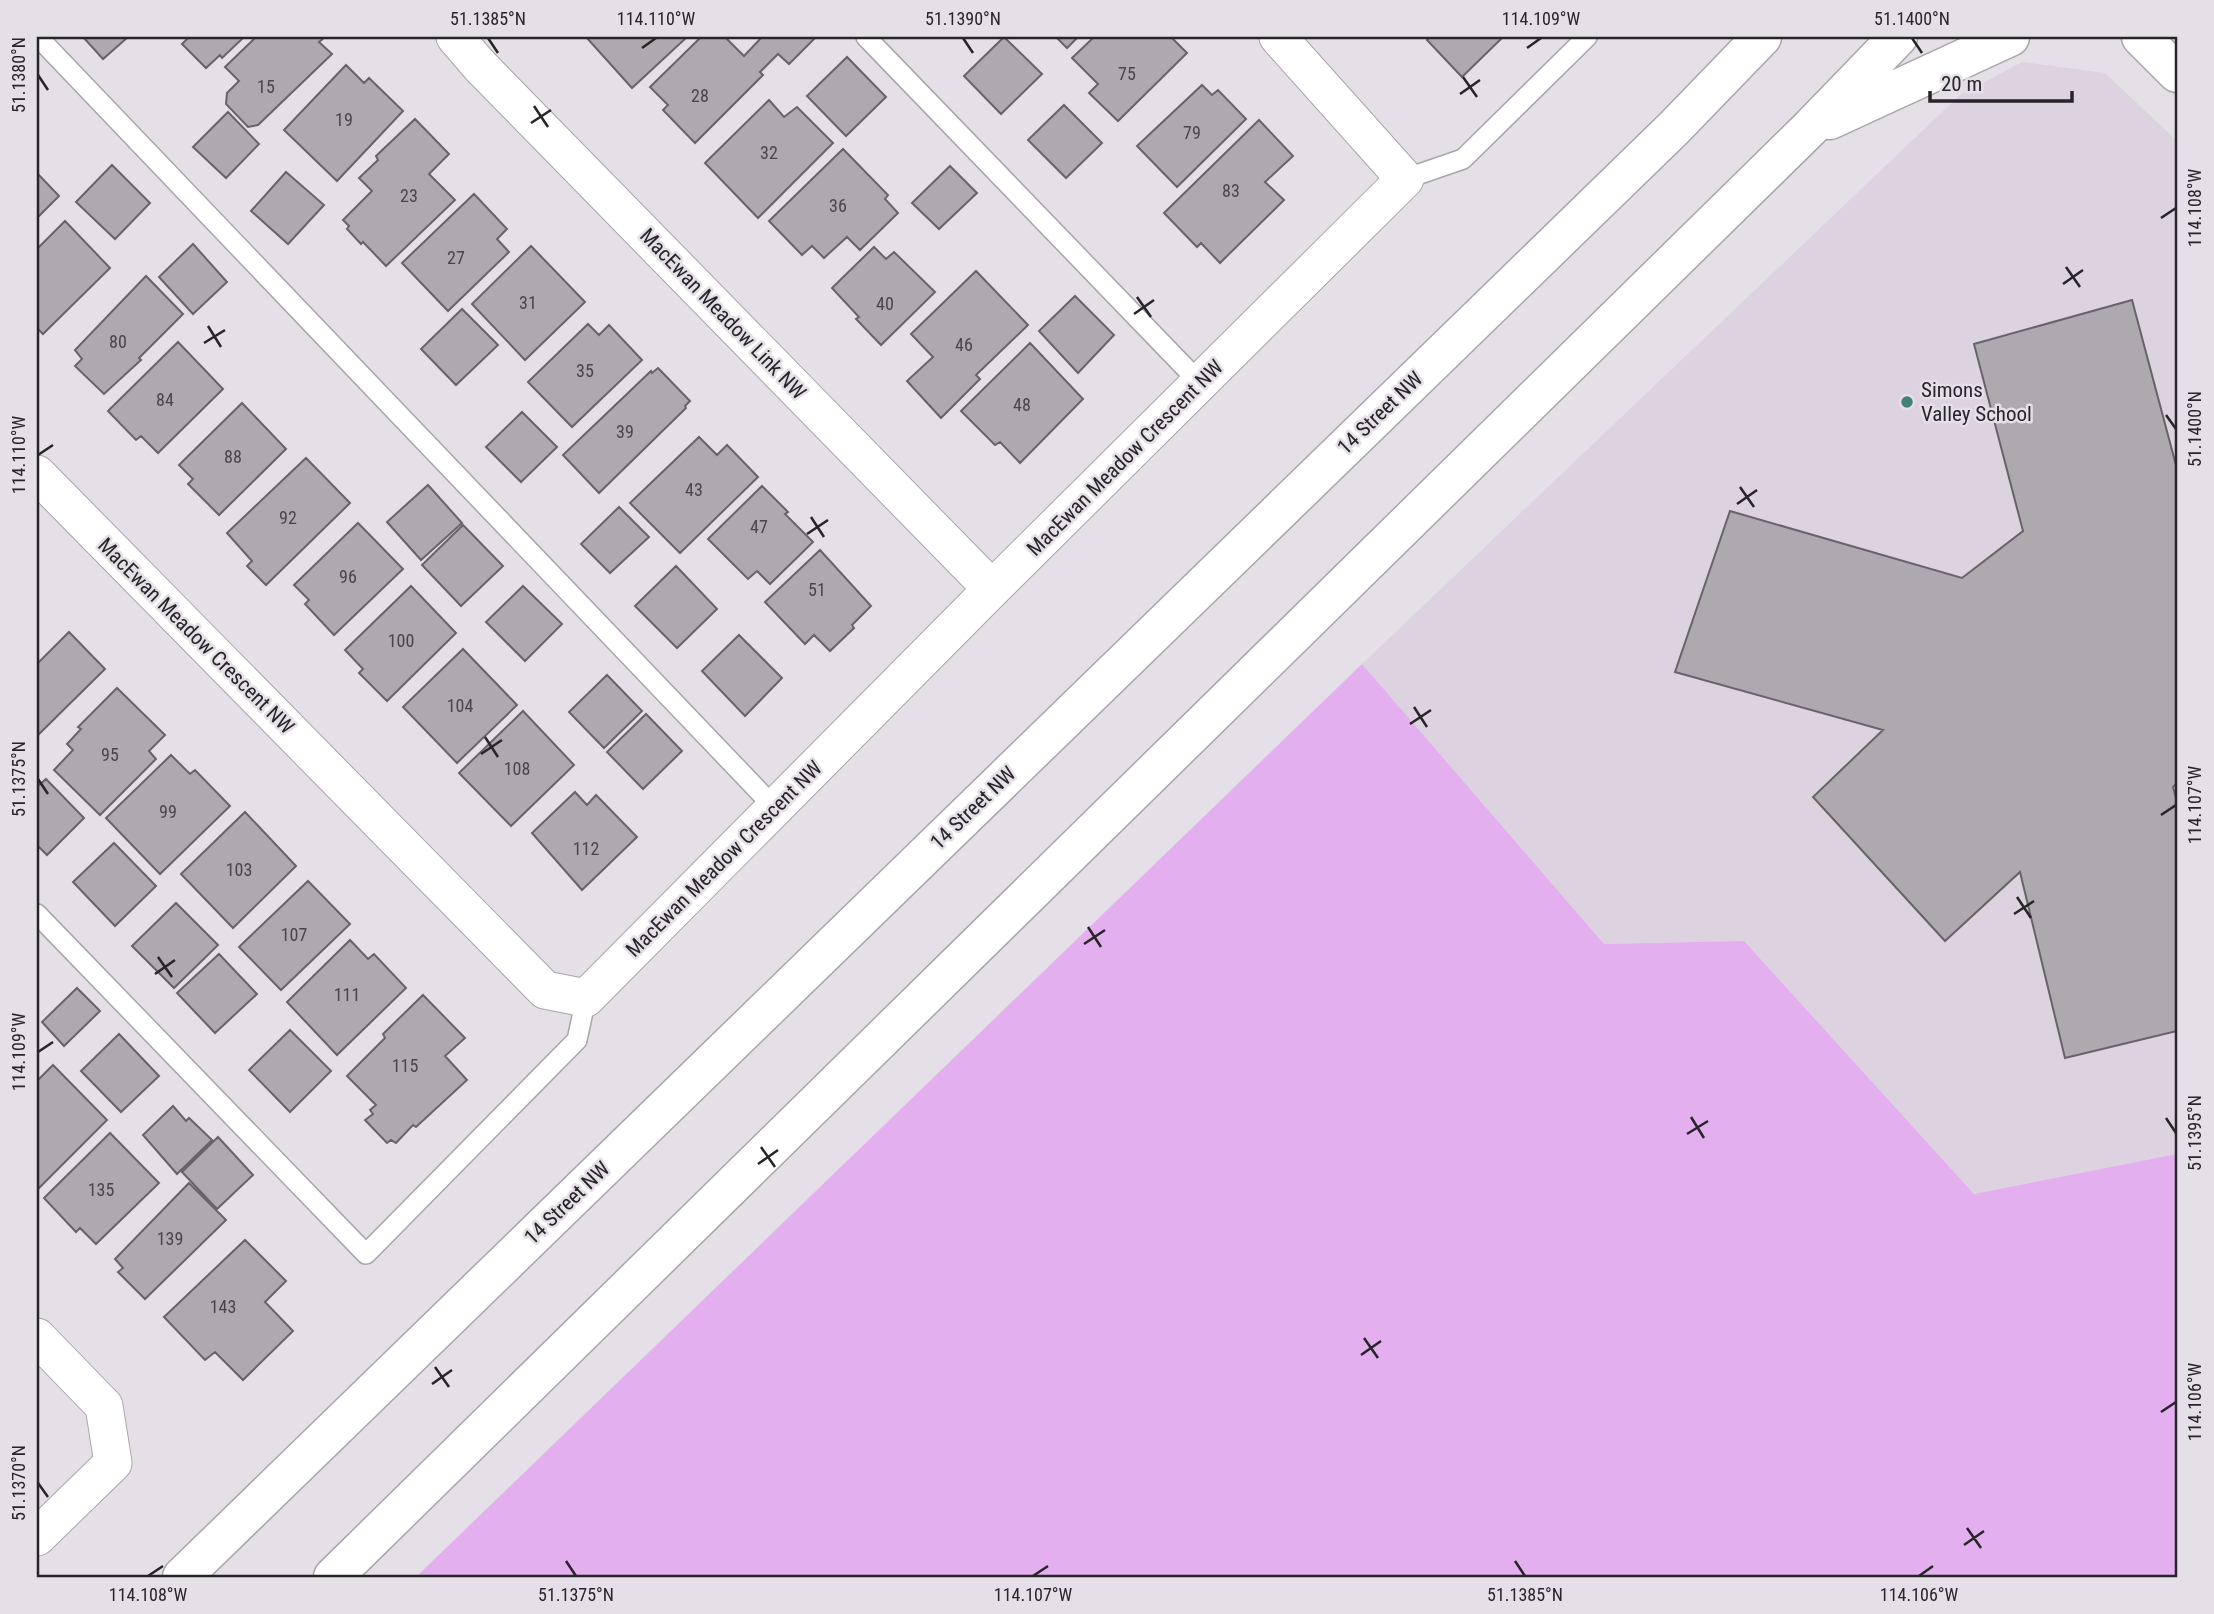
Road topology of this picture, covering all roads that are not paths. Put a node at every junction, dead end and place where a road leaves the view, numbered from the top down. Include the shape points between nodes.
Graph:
1 (38, 37) edge
2 (455, 37) edge
3 (866, 37) edge
4 (1278, 37) edge
5 (1587, 37) edge
6 (1762, 37) edge
7 (1898, 37) edge
8 (2010, 37) edge
9 (2141, 37) edge
10 (2177, 73) edge
11 (1809, 129) junction
12 (1405, 179) junction
13 (1201, 384) junction
14 (37, 474) edge
15 (992, 589) junction
16 (775, 808) junction
17 (37, 914) edge
18 (586, 998) junction
19 (37, 1337) edge
20 (37, 1537) edge
21 (182, 1577) edge
22 (333, 1577) edge

1 - 16 lane
2 - 15 street, MacEwan Meadow Link NW
3 - 13 lane
4 - 12 street
5 - 12 lane via 1462,159
6 - 21 main road, 14 Street NW
7 - 11 main road
8 - 11 main road
9 - 10 main road
11 - 22 main road
12 - 13 street, MacEwan Meadow Crescent NW
13 - 15 street, MacEwan Meadow Crescent NW
14 - 18 street, MacEwan Meadow Crescent NW via 545,990
15 - 16 street, MacEwan Meadow Crescent NW
16 - 18 street, MacEwan Meadow Crescent NW
17 - 18 lane via 366,1254 577,1040
19 - 20 street via 104,1406 113,1463

